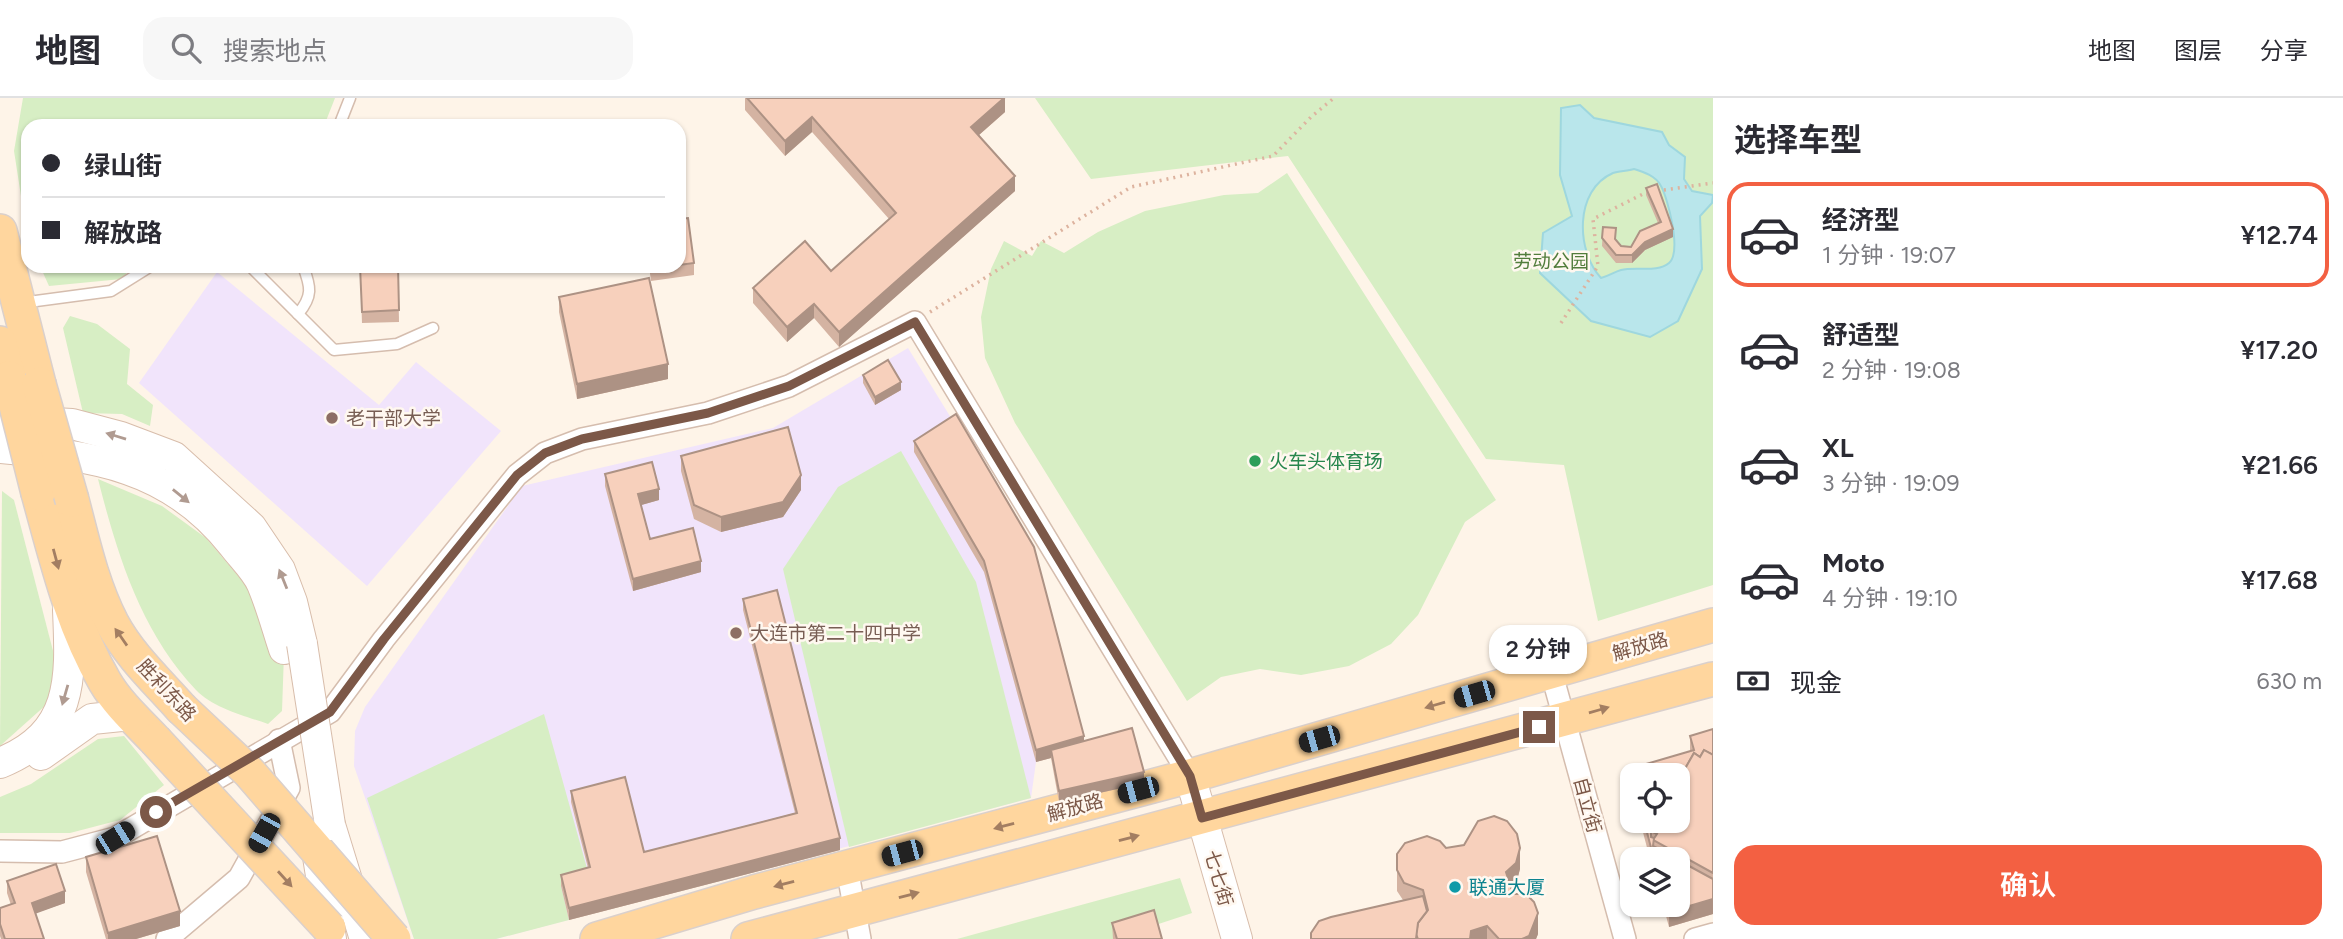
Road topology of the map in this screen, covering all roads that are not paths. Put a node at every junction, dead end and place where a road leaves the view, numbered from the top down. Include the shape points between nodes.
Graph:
1 (350, 98) edge
2 (342, 119) edge
3 (0, 232) edge
4 (139, 273) edge
5 (257, 273) edge
6 (306, 273) edge
7 (18, 303) junction
8 (298, 314) junction
9 (433, 328) dead end
10 (0, 342) edge
11 (24, 381) junction
12 (0, 420) edge
13 (0, 448) edge
14 (68, 603) junction
15 (1713, 625) edge
16 (293, 647) junction
17 (1551, 671) junction
18 (1713, 678) edge
19 (131, 715) junction
20 (1565, 720) junction
21 (279, 740) junction
22 (0, 763) edge
23 (0, 776) edge
24 (1190, 776) junction
25 (1202, 818) junction
26 (322, 824) junction
27 (0, 851) edge
28 (847, 868) junction
29 (857, 925) edge
30 (1713, 934) edge
31 (334, 936) edge
32 (167, 939) edge
33 (365, 939) edge
34 (394, 939) edge
35 (597, 939) edge
36 (748, 939) edge
37 (1237, 939) edge
38 (1625, 939) edge
39 (1695, 939) edge

1 - 2 lane
3 - 7 main road
4 - 7 lane via 111,290
5 - 8 lane
6 - 8 lane via 310,300
7 - 11 main road
8 - 9 lane via 334,350 397,344
10 - 11 main road, 胜利东路
11 -> 14 main road, 胜利东路, bridge via 38,493
34 -> 11 main road, 胜利东路, bridge via 249,772 180,708 113,625 93,581 72,500
16 -> 12 main road via 292,602 280,570 251,527 174,457 72,424
13 -> 16 main road via 111,462 174,490 221,530 261,581
14 - 19 main road, 胜利东路 via 106,685
14 -> 22 main road via 68,694 36,743
15 - 17 main road, 解放路
16 - 26 main road
17 - 20 street, 自立街
17 -> 24 main road, 解放路
20 -> 18 main road
19 - 23 main road via 92,719 36,759
19 -> 31 main road, 胜利东路, bridge
20 - 25 main road
20 - 38 street, 自立街
21 - 24 street via 330,712 517,475 545,453 582,439 708,413 789,386 915,322
21 - 27 street via 115,838 62,852
21 - 32 street via 289,788 239,878
24 - 25 main road, 七七街
24 -> 28 main road, 解放路
29 -> 25 main road
25 - 37 main road, 七七街
26 - 31 main road
26 - 33 main road
28 - 29 street
28 -> 35 main road, 解放路
29 - 36 main road
30 - 39 street

